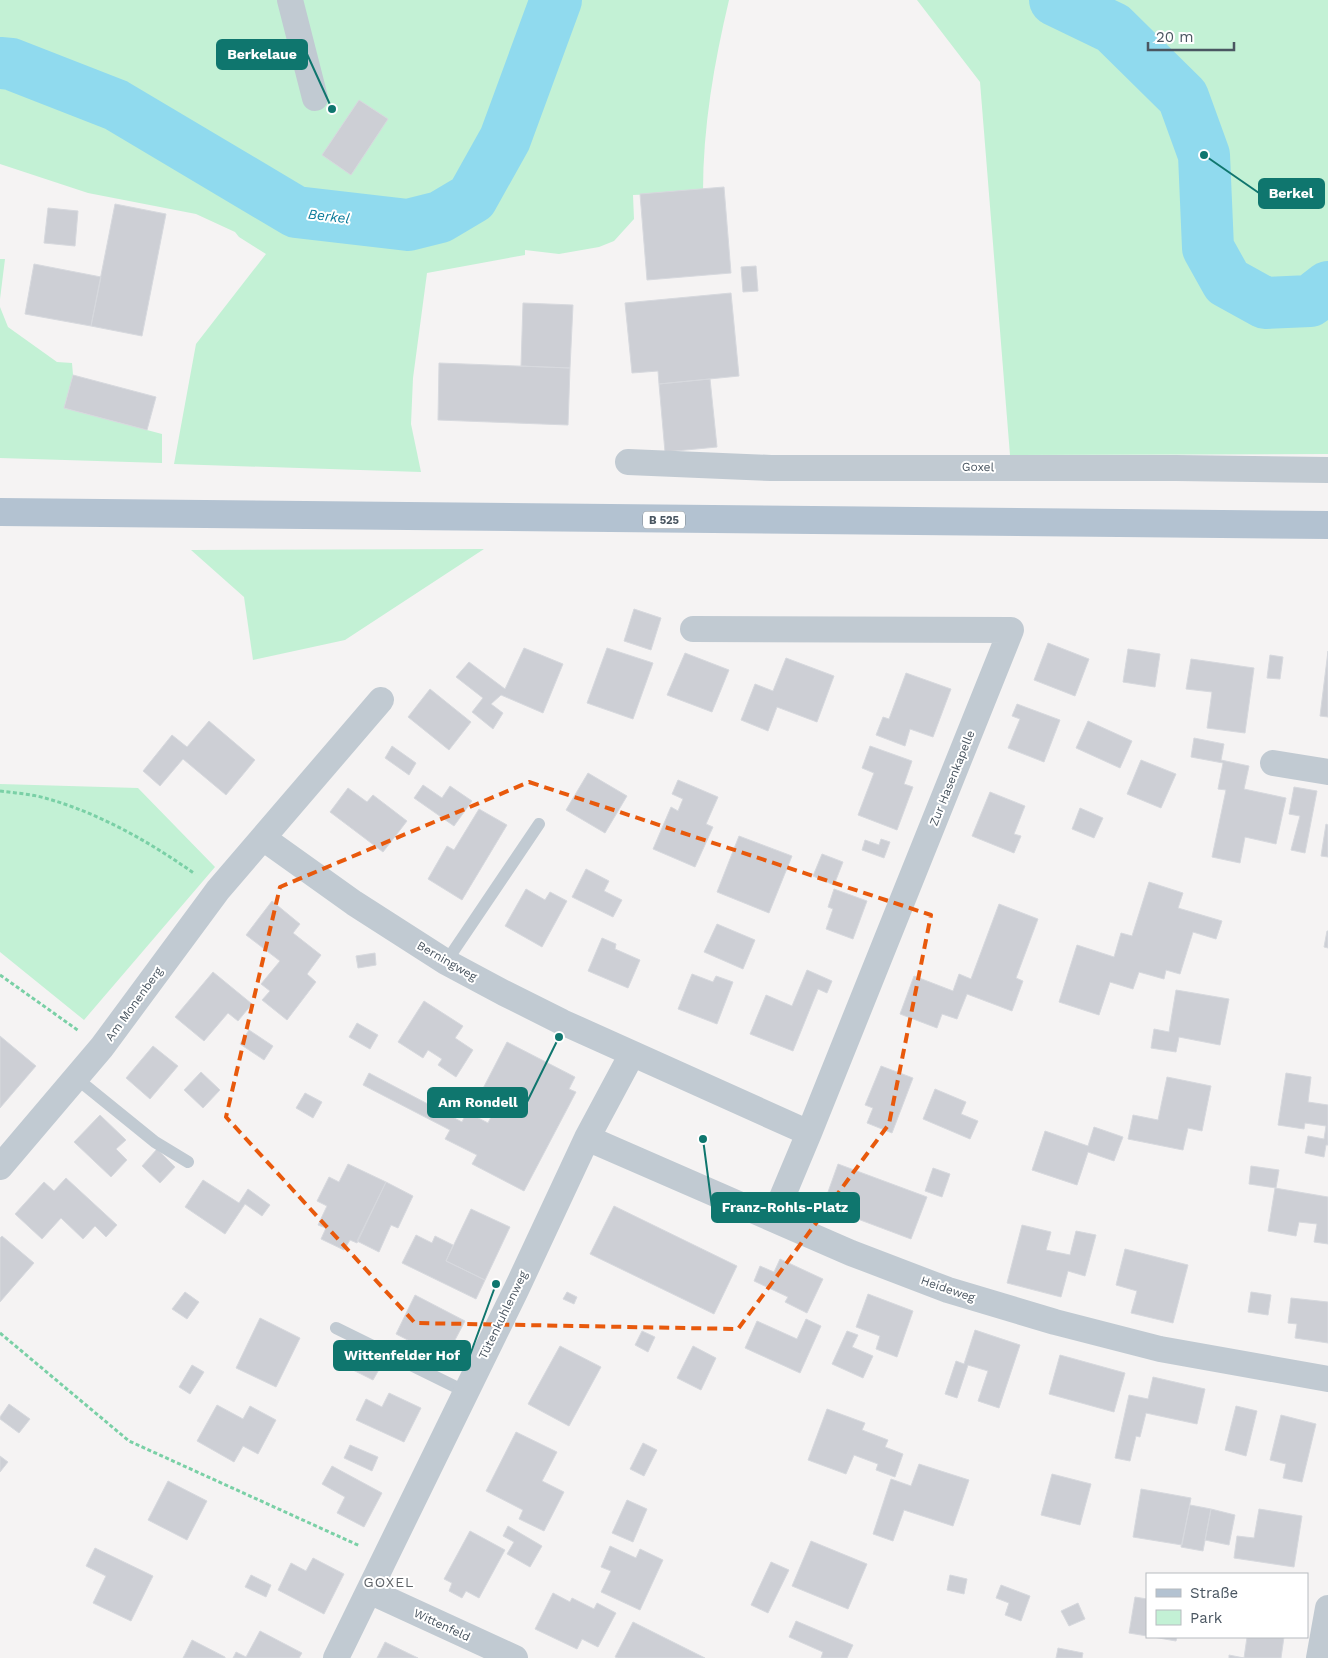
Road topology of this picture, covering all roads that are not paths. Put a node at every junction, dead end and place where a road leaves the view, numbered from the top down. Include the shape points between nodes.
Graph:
1 (290, 0) edge
2 (315, 98) dead end
3 (628, 462) dead end
4 (1328, 470) edge
5 (0, 512) edge
6 (1328, 526) edge
7 (693, 630) dead end
8 (381, 700) dead end
9 (1273, 763) dead end
10 (1328, 772) edge
11 (539, 824) dead end
12 (264, 838) junction
13 (446, 962) junction
14 (632, 1054) junction
15 (76, 1078) junction
16 (809, 1133) junction
17 (588, 1138) junction
18 (188, 1162) dead end
19 (0, 1167) edge
20 (773, 1220) junction
21 (336, 1328) dead end
22 (1328, 1380) edge
23 (466, 1392) junction
24 (368, 1591) junction
25 (1328, 1608) edge
26 (336, 1658) edge
27 (515, 1658) edge
28 (1319, 1658) edge

1 - 2 street
3 - 4 street, Goxel via 771,468
5 - 6 main road, B 525
7 - 16 street, Zur Hasenkapelle via 1010,630
8 - 12 street
9 - 10 street
11 - 13 lane
12 - 13 street, Berningweg via 354,903
12 - 15 street, Am Monenberg via 218,890
13 - 14 street, Berningweg
14 - 16 street, Berningweg
14 - 17 street, Tütenkuhlenweg
15 - 18 lane via 155,1142
15 - 19 street, Am Monenberg
16 - 20 street, Zur Hasenkapelle
17 - 20 street, Heideweg
17 - 23 street, Tütenkuhlenweg
20 - 22 street, Heideweg via 851,1254 948,1290 1055,1322 1160,1349
21 - 23 lane
23 - 24 street, Tütenkuhlenweg
24 - 26 street, Tütenkuhlenweg
24 - 27 street, Wittenfeld
25 - 28 street

